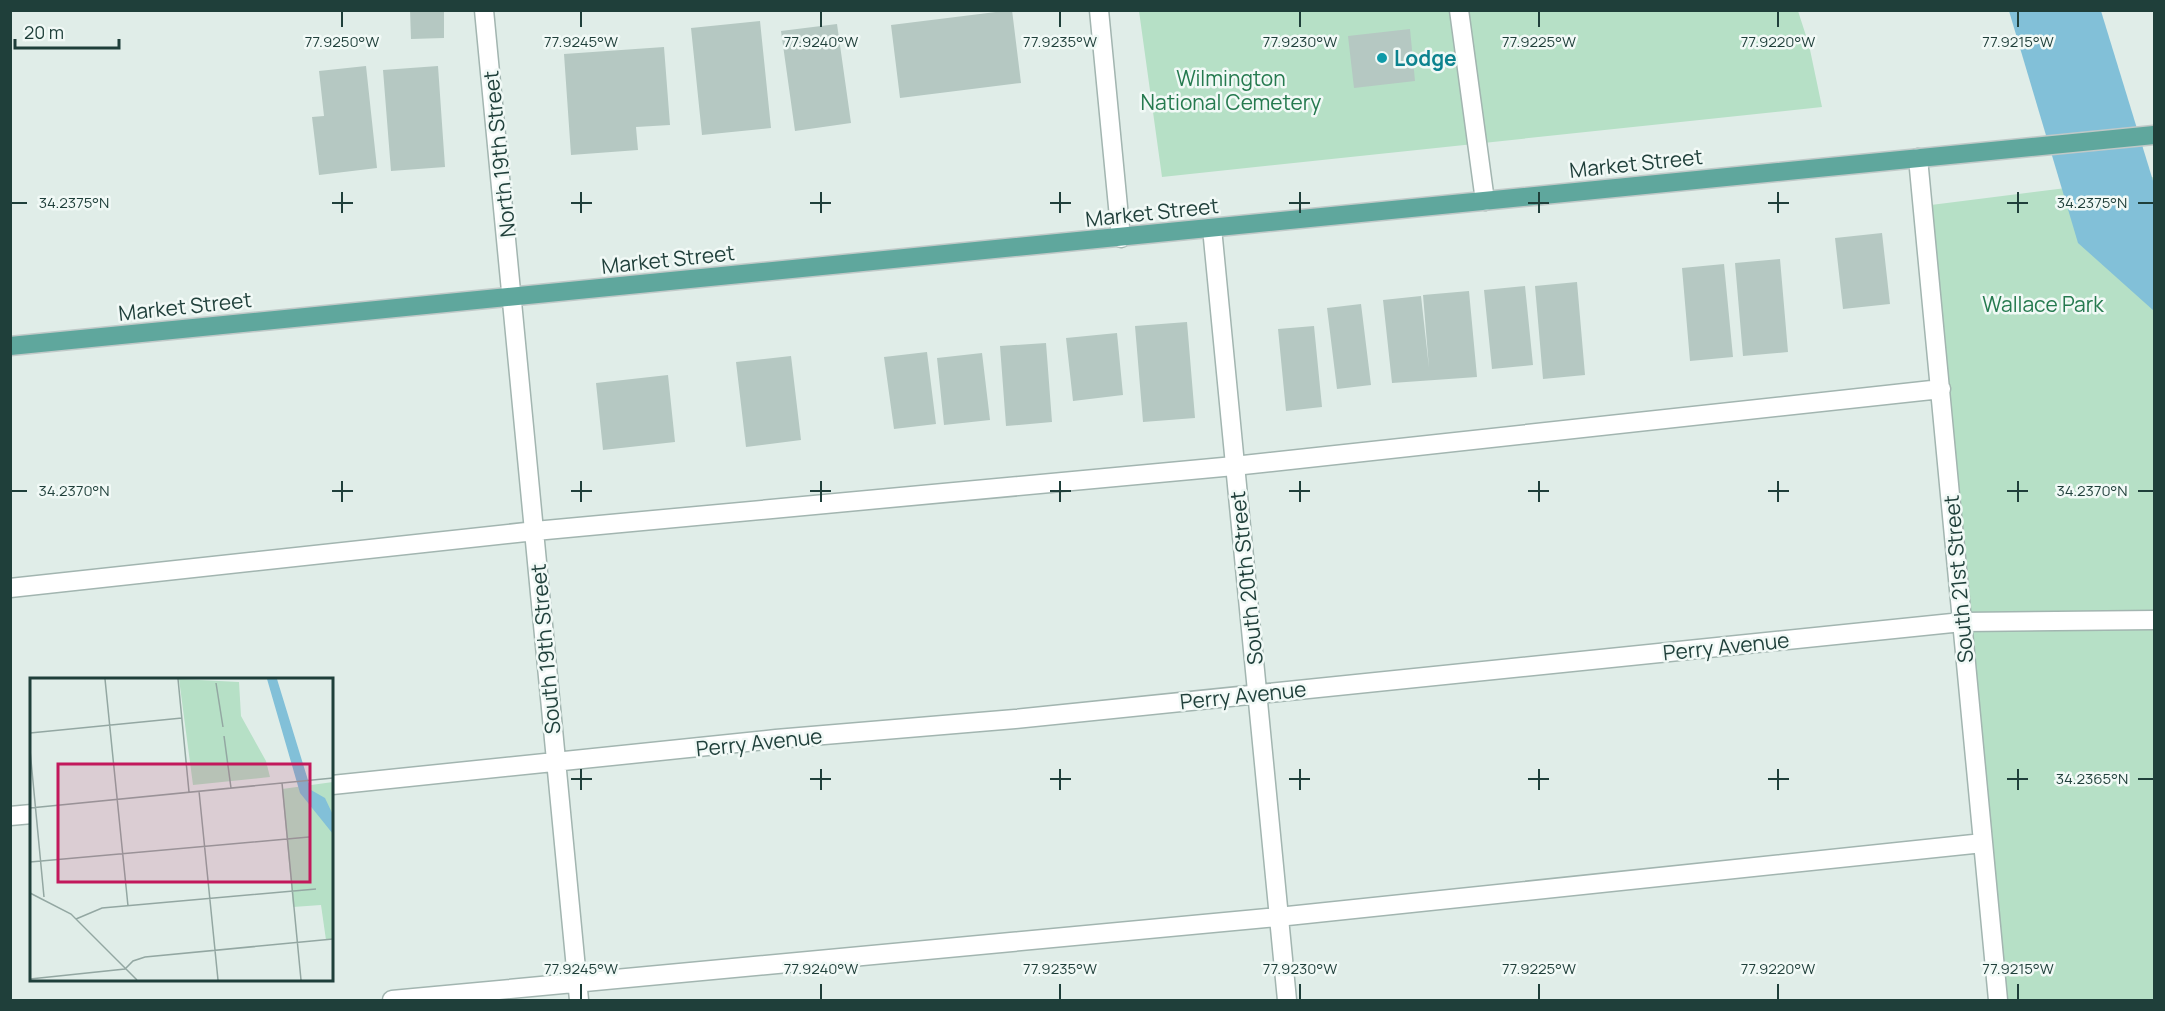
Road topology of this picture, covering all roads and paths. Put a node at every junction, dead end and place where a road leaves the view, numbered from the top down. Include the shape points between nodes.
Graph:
1 (484, 10) edge
2 (1099, 10) edge
3 (1459, 10) edge
4 (2154, 135) edge
5 (1918, 158) junction
6 (1485, 201) junction
7 (1212, 228) junction
8 (1121, 238) junction
9 (513, 297) junction
10 (10, 346) edge
11 (1941, 389) junction
12 (1234, 466) junction
13 (535, 531) junction
14 (10, 588) edge
15 (2154, 620) edge
16 (1962, 622) junction
17 (1257, 694) junction
18 (555, 763) junction
19 (333, 785) edge
20 (30, 814) edge
21 (10, 816) edge
22 (1983, 843) junction
23 (1278, 917) junction
24 (577, 981) junction
25 (392, 1000) edge
26 (579, 1000) edge
27 (1287, 1000) edge
28 (1998, 1000) edge

1 - 9 street, North 19th Street
2 - 8 street
3 - 6 street
4 - 5 main road, Market Street
5 - 6 main road, Market Street
5 - 11 street, South 21st Street
6 - 7 main road, Market Street
7 - 8 main road, Market Street
7 - 12 street, South 20th Street
8 - 9 main road, Market Street
9 - 10 main road, Market Street
9 - 13 street, South 19th Street
11 - 12 street
11 - 16 street, South 21st Street
12 - 13 street
12 - 17 street, South 20th Street
13 - 14 street
13 - 18 street, South 19th Street
15 - 16 street, Perry Avenue
16 - 17 street, Perry Avenue
16 - 22 street, South 21st Street
17 - 18 street, Perry Avenue
17 - 23 street, South 20th Street
18 - 19 street, Perry Avenue
18 - 24 street, South 19th Street
20 - 21 street
22 - 23 street
22 - 28 street, South 21st Street
23 - 24 street
23 - 27 street, South 20th Street
24 - 25 street
24 - 26 street, South 19th Street

